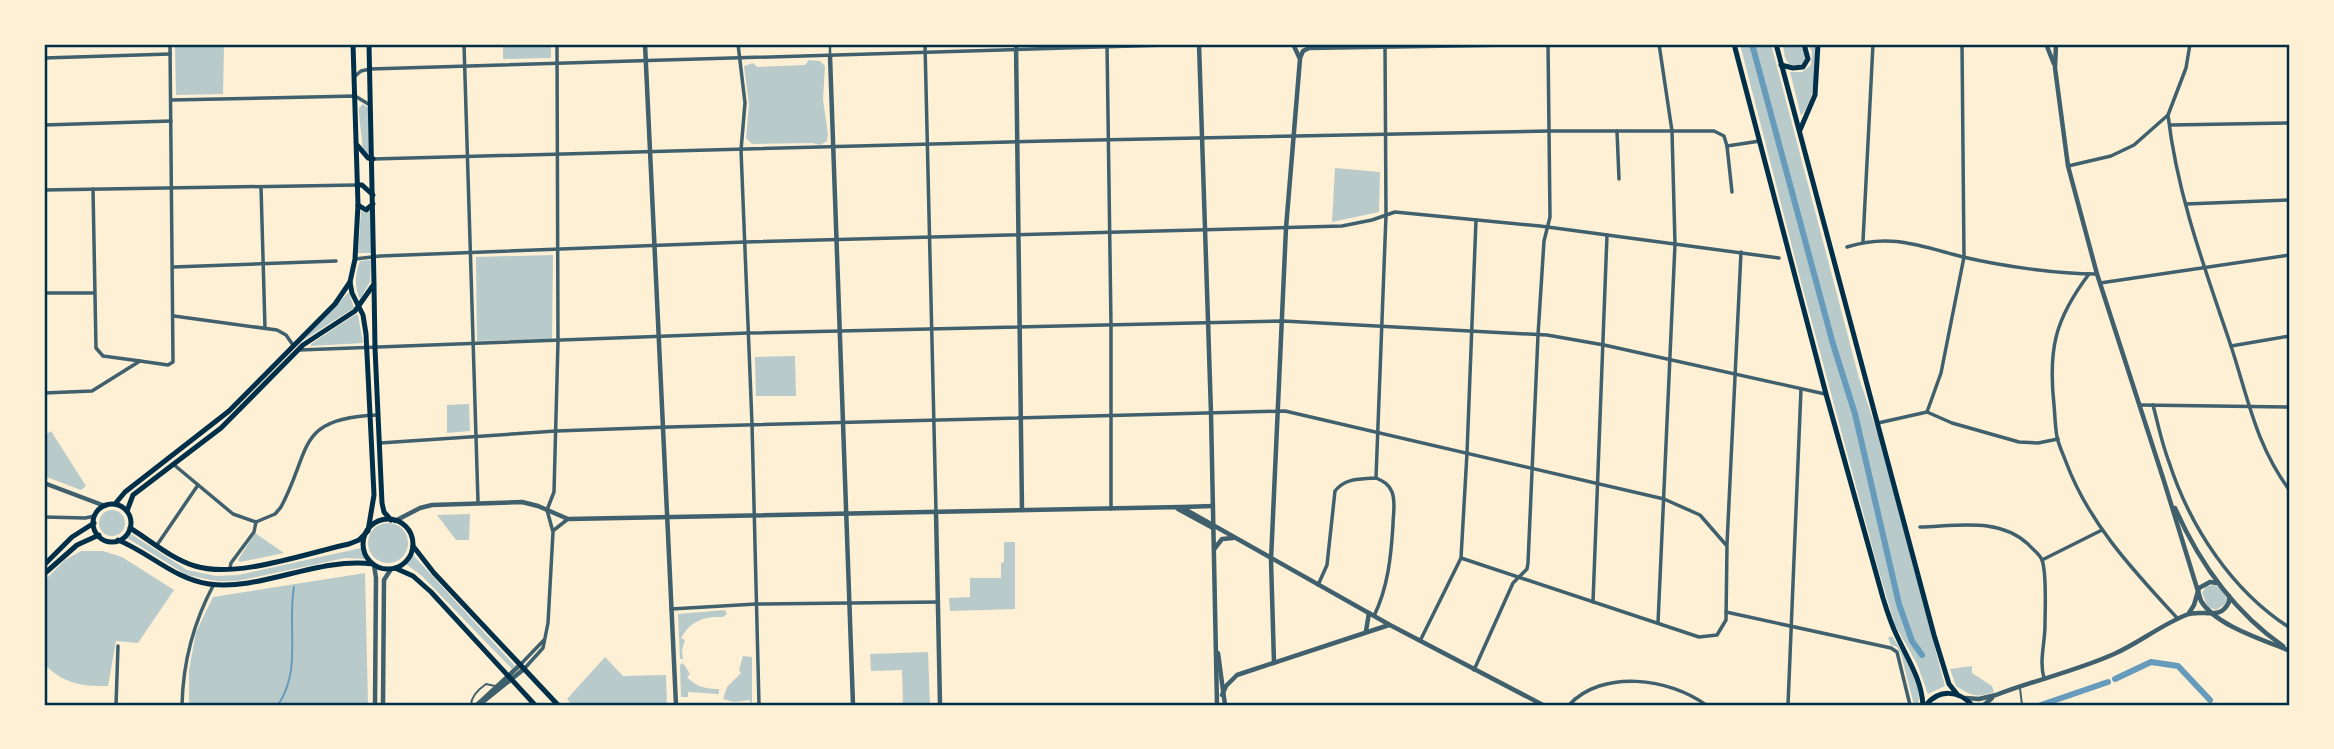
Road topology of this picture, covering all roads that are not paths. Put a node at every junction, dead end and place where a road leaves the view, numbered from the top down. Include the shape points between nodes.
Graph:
1 (170, 44) edge
2 (353, 44) edge
3 (369, 44) edge
4 (464, 44) edge
5 (557, 44) edge
6 (645, 44) edge
7 (738, 44) edge
8 (830, 44) edge
9 (925, 44) edge
10 (1199, 44) edge
11 (1223, 44) edge
12 (1293, 44) edge
13 (1548, 44) edge
14 (1659, 44) edge
15 (1734, 44) edge
16 (1776, 44) edge
17 (1804, 44) edge
18 (1818, 44) edge
19 (1873, 44) edge
20 (1962, 44) edge
21 (2046, 44) edge
22 (2056, 44) edge
23 (2190, 44) edge
24 (1107, 45) edge
25 (1016, 46) edge
26 (1336, 46) edge
27 (1385, 46) edge
28 (926, 52) junction
29 (170, 54) junction
30 (830, 56) junction
31 (44, 58) edge
32 (738, 58) junction
33 (1300, 59) junction
34 (646, 62) junction
35 (558, 65) junction
36 (1782, 65) junction
37 (465, 67) junction
38 (2055, 68) junction
39 (370, 69) junction
40 (354, 77) junction
41 (355, 96) junction
42 (171, 100) junction
43 (370, 105) junction
44 (2168, 115) junction
45 (171, 121) junction
46 (2290, 123) edge
47 (44, 125) edge
48 (2170, 125) junction
49 (1800, 130) junction
50 (1550, 131) junction
51 (1617, 131) junction
52 (1672, 131) junction
53 (1385, 135) junction
54 (1295, 136) junction
55 (1203, 138) junction
56 (1109, 140) junction
57 (1760, 141) junction
58 (1017, 143) junction
59 (357, 145) junction
60 (928, 146) junction
61 (1727, 146) junction
62 (835, 147) junction
63 (741, 150) junction
64 (650, 153) junction
65 (557, 154) junction
66 (468, 155) junction
67 (373, 159) junction
68 (2068, 166) junction
69 (1619, 179) dead end
70 (357, 185) junction
71 (261, 187) junction
72 (172, 188) junction
73 (93, 189) junction
74 (44, 190) edge
75 (1732, 192) dead end
76 (373, 195) junction
77 (2290, 200) edge
78 (373, 204) junction
79 (2186, 204) junction
80 (358, 205) junction
81 (1386, 215) junction
82 (1476, 220) junction
83 (1548, 227) junction
84 (1286, 228) junction
85 (1205, 229) junction
86 (1110, 232) junction
87 (1018, 234) junction
88 (1607, 235) junction
89 (930, 237) junction
90 (838, 240) junction
91 (745, 242) junction
92 (1863, 242) junction
93 (1675, 244) junction
94 (654, 247) junction
95 (1847, 247) dead end
96 (558, 250) junction
97 (471, 253) junction
98 (1741, 253) junction
99 (2290, 255) edge
100 (375, 256) junction
101 (1964, 257) junction
102 (1779, 258) dead end
103 (355, 259) junction
104 (336, 261) dead end
105 (263, 264) junction
106 (2203, 266) junction
107 (173, 267) junction
108 (2089, 274) junction
109 (2096, 274) junction
110 (350, 282) junction
111 (2099, 283) junction
112 (374, 284) junction
113 (44, 293) edge
114 (95, 293) junction
115 (359, 308) junction
116 (174, 316) junction
117 (1283, 321) junction
118 (1208, 323) junction
119 (1111, 325) junction
120 (1019, 327) junction
121 (1383, 327) junction
122 (265, 328) junction
123 (931, 330) junction
124 (840, 331) junction
125 (1471, 331) junction
126 (748, 333) junction
127 (1538, 335) junction
128 (659, 336) junction
129 (2290, 336) edge
130 (558, 341) junction
131 (474, 344) junction
132 (1604, 345) junction
133 (2231, 346) junction
134 (295, 348) junction
135 (375, 348) junction
136 (367, 349) junction
137 (1670, 360) junction
138 (140, 361) junction
139 (1736, 375) junction
140 (1801, 389) junction
141 (44, 393) edge
142 (1826, 394) junction
143 (2140, 405) junction
144 (2153, 405) junction
145 (2249, 406) junction
146 (2290, 407) edge
147 (1278, 412) junction
148 (1927, 412) junction
149 (1211, 413) junction
150 (370, 415) junction
151 (378, 415) junction
152 (1111, 415) junction
153 (1020, 418) junction
154 (934, 420) junction
155 (844, 421) junction
156 (1878, 423) junction
157 (752, 424) junction
158 (663, 428) junction
159 (556, 431) junction
160 (1378, 432) junction
161 (477, 436) junction
162 (2057, 439) junction
163 (379, 443) junction
164 (1467, 453) junction
165 (171, 462) junction
166 (1533, 468) junction
167 (1376, 478) junction
168 (2164, 478) junction
169 (44, 483) edge
170 (1599, 483) junction
171 (198, 485) junction
172 (2290, 491) edge
173 (1664, 499) junction
174 (478, 502) junction
175 (115, 504) junction
176 (105, 506) junction
177 (1213, 506) junction
178 (1178, 508) junction
179 (1111, 509) junction
180 (547, 510) junction
181 (1022, 510) junction
182 (127, 511) junction
183 (936, 512) junction
184 (847, 513) junction
185 (754, 515) junction
186 (44, 517) edge
187 (667, 517) junction
188 (94, 519) junction
189 (569, 519) junction
190 (393, 520) junction
191 (257, 522) junction
192 (1214, 527) junction
193 (1920, 527) dead end
194 (130, 528) junction
195 (2102, 530) junction
196 (367, 532) junction
197 (553, 532) junction
198 (99, 536) junction
199 (1233, 538) junction
200 (118, 540) junction
201 (158, 545) junction
202 (413, 546) junction
203 (1727, 546) junction
204 (1214, 550) junction
205 (1461, 558) junction
206 (1271, 560) junction
207 (2042, 560) junction
208 (373, 564) junction
209 (44, 565) edge
210 (393, 569) junction
211 (230, 570) junction
212 (44, 574) edge
213 (1519, 577) junction
214 (214, 584) junction
215 (2219, 584) junction
216 (1318, 585) junction
217 (2198, 590) junction
218 (2228, 596) junction
219 (1593, 601) junction
220 (850, 602) junction
221 (938, 602) junction
222 (756, 604) junction
223 (671, 609) junction
224 (1727, 612) junction
225 (2188, 614) junction
226 (2213, 614) junction
227 (1371, 615) junction
228 (2178, 619) junction
229 (1658, 623) junction
230 (1390, 625) junction
231 (1792, 627) junction
232 (2290, 628) edge
233 (1366, 632) junction
234 (1420, 641) junction
235 (376, 644) junction
236 (383, 644) junction
237 (118, 646) dead end
238 (2290, 651) edge
239 (1217, 652) junction
240 (1274, 663) junction
241 (522, 667) junction
242 (1474, 670) junction
243 (510, 678) junction
244 (2044, 679) junction
245 (496, 686) junction
246 (2019, 687) junction
247 (1957, 694) junction
248 (1222, 695) junction
249 (1996, 695) junction
250 (1965, 698) junction
251 (116, 705) edge
252 (182, 705) edge
253 (375, 705) edge
254 (383, 705) edge
255 (471, 705) edge
256 (478, 705) edge
257 (535, 705) edge
258 (558, 705) edge
259 (676, 705) edge
260 (759, 705) edge
261 (853, 705) edge
262 (940, 705) edge
263 (1217, 705) edge
264 (1224, 705) edge
265 (1543, 705) edge
266 (1569, 705) edge
267 (1706, 705) edge
268 (1788, 705) edge
269 (1910, 705) edge
270 (1924, 705) edge
271 (1972, 705) edge
272 (1984, 705) edge
273 (2022, 705) edge

1 - 29 street
2 - 40 main road
3 - 39 main road
4 - 37 street
5 - 35 street
6 - 34 street
7 - 32 street
8 - 30 street
9 - 28 street
10 - 11 street
10 - 24 street
10 - 55 street
12 - 33 street
13 - 27 street
13 - 50 street
14 - 52 street
15 - 57 main road
16 - 36 main road
17 - 36 main road via 1808,58 1803,67
18 - 49 main road via 1815,95
19 - 92 street
20 - 101 street
21 - 38 street
22 - 38 street
23 - 44 street
24 - 25 street
24 - 56 street
25 - 28 street
25 - 58 street
26 - 27 street
26 - 33 street via 1305,49
27 - 53 street
28 - 30 street
28 - 60 street
29 - 31 street
29 - 42 street
30 - 32 street
30 - 62 street
32 - 34 street
32 - 63 street via 745,103
33 - 54 street
34 - 35 street
34 - 64 street
35 - 37 street
35 - 65 street
36 - 49 main road
37 - 39 street
37 - 66 street
38 - 68 street
39 - 40 street
39 - 43 main road
40 - 41 main road
41 - 42 street
41 - 43 street
41 - 59 main road
42 - 45 street
43 - 67 main road
44 - 48 street
44 - 68 street via 2134,145 2111,156
45 - 47 street
45 - 72 street
46 - 48 street
48 - 79 street
49 - 156 main road
50 - 51 street
50 - 53 street
50 - 83 street
51 - 52 street
51 - 69 street
52 - 61 street via 1717,131
52 - 93 street
53 - 54 street
53 - 81 street
54 - 55 street
54 - 84 street
55 - 56 street
55 - 85 street
56 - 58 street
56 - 86 street
57 - 61 street
57 - 142 main road
58 - 60 street
58 - 87 street
59 - 67 main road
59 - 70 main road
60 - 62 street
60 - 89 street
61 - 75 street
62 - 63 street
62 - 90 street
63 - 64 street
63 - 91 street
64 - 65 street
64 - 94 street
65 - 66 street
65 - 96 street
66 - 67 street
66 - 97 street
67 - 76 main road
68 - 109 street
70 - 71 street
70 - 76 main road
70 - 80 main road
71 - 72 street
71 - 105 street
72 - 73 street
72 - 107 street
73 - 74 street
73 - 114 street
76 - 78 main road
77 - 79 street
78 - 80 main road via 366,210
78 - 100 main road
79 - 106 street
80 - 103 main road
81 - 82 street
81 - 84 street via 1352,225
81 - 121 street
82 - 83 street
82 - 125 street
83 - 88 street
83 - 127 street
84 - 85 street
84 - 117 street
85 - 86 street
85 - 118 street
86 - 87 street
86 - 119 street
87 - 89 street
87 - 120 street
88 - 93 street
88 - 132 street
89 - 90 street
89 - 123 street
90 - 91 street
90 - 124 street
91 - 94 street
91 - 126 street
92 - 95 street
92 - 101 street via 1900,240
93 - 98 street
93 - 137 street
94 - 96 street
94 - 128 street
96 - 97 street
96 - 130 street
97 - 100 street
97 - 131 street
98 - 102 street
98 - 139 street
99 - 106 street
100 - 103 street
100 - 112 main road
101 - 108 street
101 - 148 street via 1941,373
103 - 110 main road
104 - 105 street
105 - 107 street
105 - 122 street
106 - 111 street
106 - 133 street
107 - 116 street
108 - 109 street
108 - 162 street via 2065,311 2053,343 2051,380
109 - 111 street
110 - 115 main road
110 - 134 main road
111 - 143 street
112 - 115 main road
112 - 135 main road
113 - 114 street
114 - 138 street via 97,352
115 - 134 main road
115 - 136 main road
116 - 122 street
116 - 138 street via 172,364
117 - 118 street
117 - 121 street
117 - 147 street
118 - 119 street
118 - 149 street
119 - 120 street
119 - 152 street
120 - 123 street
120 - 153 street
121 - 125 street
121 - 160 street
122 - 134 street via 281,332
123 - 124 street
123 - 154 street
124 - 126 street
124 - 155 street
125 - 127 street
125 - 164 street
126 - 128 street
126 - 157 street
127 - 132 street
127 - 166 street
128 - 130 street
128 - 158 street
129 - 133 street
130 - 131 street
130 - 159 street
131 - 135 street
131 - 161 street
132 - 137 street
132 - 170 street
133 - 145 street
134 - 136 street
134 - 165 main road
135 - 136 street
135 - 151 main road
136 - 150 main road
137 - 139 street
137 - 173 street
138 - 141 street via 92,391
139 - 140 street
139 - 203 street
140 - 142 street
140 - 231 street
142 - 270 main road via 1883,598 1916,671
143 - 144 street
143 - 168 street
144 - 145 street
144 - 232 street via 2169,464 2200,531 2237,582
145 - 146 street
145 - 172 street via 2266,453
147 - 149 street
147 - 160 street
147 - 206 street
148 - 156 street
148 - 162 street via 2019,442
149 - 152 street
149 - 177 street
150 - 151 street
150 - 191 street via 337,420 314,435 304,448 281,506
150 - 196 main road via 374,495
151 - 163 main road
152 - 153 street
152 - 179 street
153 - 154 street
153 - 181 street
154 - 155 street
154 - 183 street
155 - 157 street
155 - 184 street
156 - 247 main road via 1934,635 1949,684
157 - 158 street
157 - 185 street
158 - 159 street
158 - 187 street
159 - 161 street
159 - 180 street via 554,492
160 - 164 street
160 - 167 street
161 - 163 street
161 - 174 street
162 - 195 street via 2075,486
163 - 190 main road via 382,503
164 - 166 street
164 - 205 street
165 - 171 street
165 - 175 main road via 125,492
165 - 182 main road via 133,495
166 - 170 street
166 - 213 street via 1528,563
167 - 216 street via 1349,480 1335,491 1327,565
167 - 227 street via 1389,486 1394,501 1390,566
168 - 215 street via 2196,552
168 - 217 street
169 - 176 street
170 - 173 street
170 - 219 street
171 - 191 street via 233,514
171 - 201 street
173 - 203 street via 1700,515
173 - 229 street
174 - 180 street via 522,502
174 - 190 street via 426,506
175 - 176 main road
175 - 182 main road
176 - 188 main road
177 - 178 street
177 - 192 street
178 - 179 street
178 - 192 street
179 - 181 street
180 - 189 street
180 - 197 street
181 - 183 street
182 - 194 main road
183 - 184 street
183 - 221 street
184 - 185 street
184 - 220 street
185 - 187 street
185 - 222 street
186 - 188 street
187 - 189 street
187 - 223 street
188 - 198 main road
188 - 209 main road
189 - 197 street
190 - 196 main road via 379,521
190 - 202 main road via 409,531
191 - 211 street
192 - 199 street
192 - 204 street
193 - 207 street via 1998,527 2021,538
194 - 200 main road
194 - 201 main road
195 - 207 street
195 - 228 street
196 - 208 main road via 365,553
196 - 211 main road via 349,544
197 - 241 street via 544,640
198 - 200 main road
198 - 212 main road via 77,545
199 - 204 street via 1220,540
199 - 206 street
200 - 214 main road via 179,576
201 - 211 main road via 193,566
202 - 210 main road via 410,558
202 - 241 main road
203 - 224 street
204 - 239 street
205 - 213 street
205 - 234 street
206 - 216 street
206 - 240 street
207 - 244 street
208 - 210 main road
208 - 214 main road via 347,562 242,583
208 - 235 street
210 - 236 street via 384,580
210 - 243 main road via 413,576 431,592
213 - 219 street
213 - 242 street
214 - 252 street via 191,638 183,671
215 - 217 street via 2210,582
215 - 218 street
216 - 227 street
217 - 225 street
217 - 226 street via 2205,608
218 - 226 street via 2227,608
218 - 238 street
219 - 229 street
220 - 221 street
220 - 222 street
220 - 261 street
221 - 262 street
222 - 223 street
222 - 260 street
223 - 259 street
224 - 229 street via 1720,632 1709,638
224 - 231 street
225 - 226 street
225 - 228 street
226 - 238 street
227 - 230 street
227 - 233 street
228 - 244 street via 2114,654
230 - 233 street
230 - 234 street
231 - 268 street
231 - 269 street via 1895,650
233 - 240 street
234 - 242 street
235 - 236 street
235 - 253 street
236 - 254 street
237 - 251 street
239 - 248 street
239 - 263 street
240 - 248 street via 1237,675
241 - 243 street
241 - 258 main road
242 - 265 street
243 - 245 street
243 - 256 street
243 - 257 main road
244 - 246 street
245 - 255 lane via 486,684
245 - 256 street
246 - 249 street
246 - 273 lane
247 - 250 main road
247 - 270 main road via 1941,694
248 - 264 street
249 - 250 street
249 - 272 street
250 - 271 main road
266 - 267 street via 1595,687 1623,682 1667,687

